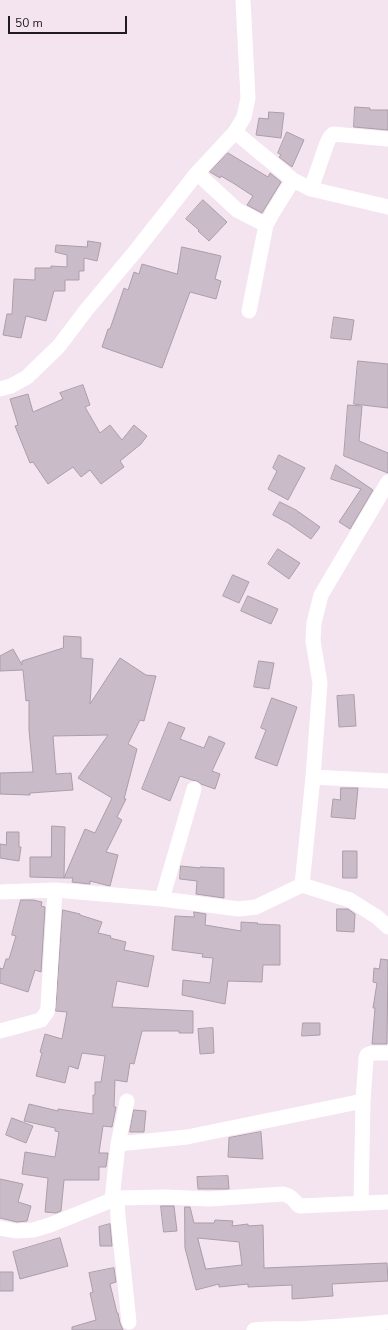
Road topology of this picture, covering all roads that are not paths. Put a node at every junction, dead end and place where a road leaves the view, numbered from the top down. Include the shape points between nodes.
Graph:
1 (242, 0) edge
2 (235, 132) junction
3 (388, 139) edge
4 (197, 173) junction
5 (293, 180) junction
6 (311, 190) junction
7 (388, 207) edge
8 (266, 225) junction
9 (249, 312) dead end
10 (0, 389) edge
11 (388, 482) edge
12 (314, 777) junction
13 (388, 780) edge
14 (194, 789) dead end
15 (302, 885) junction
16 (55, 890) junction
17 (0, 892) edge
18 (162, 899) junction
19 (388, 927) edge
20 (0, 1031) edge
21 (388, 1053) edge
22 (127, 1101) dead end
23 (363, 1101) junction
24 (118, 1144) junction
25 (114, 1199) junction
26 (388, 1202) edge
27 (361, 1203) junction
28 (0, 1228) edge
29 (129, 1322) dead end
30 (388, 1322) edge
31 (344, 1328) edge
32 (254, 1330) edge
33 (288, 1330) edge

1 - 2 street via 248,98 244,117
2 - 4 street
2 - 5 street
3 - 6 street via 333,134 327,143
4 - 8 street via 236,210
4 - 10 street via 59,346 27,376 11,386
5 - 6 street
5 - 8 street
6 - 7 street
8 - 9 street
11 - 12 street via 321,594 314,623 313,641 320,683
12 - 13 street
12 - 15 street
14 - 18 street
15 - 18 street via 256,907 239,909
15 - 19 street via 350,900
16 - 17 street
16 - 18 street
16 - 20 street via 47,1012 41,1020
21 - 23 street via 367,1055
22 - 24 street
23 - 24 street via 187,1137
23 - 27 street
24 - 25 street
25 - 27 street via 209,1199 283,1194 289,1195 300,1206
25 - 28 street via 33,1230 16,1231
25 - 29 street
26 - 27 street
30 - 31 street
31 - 33 street
32 - 33 street

